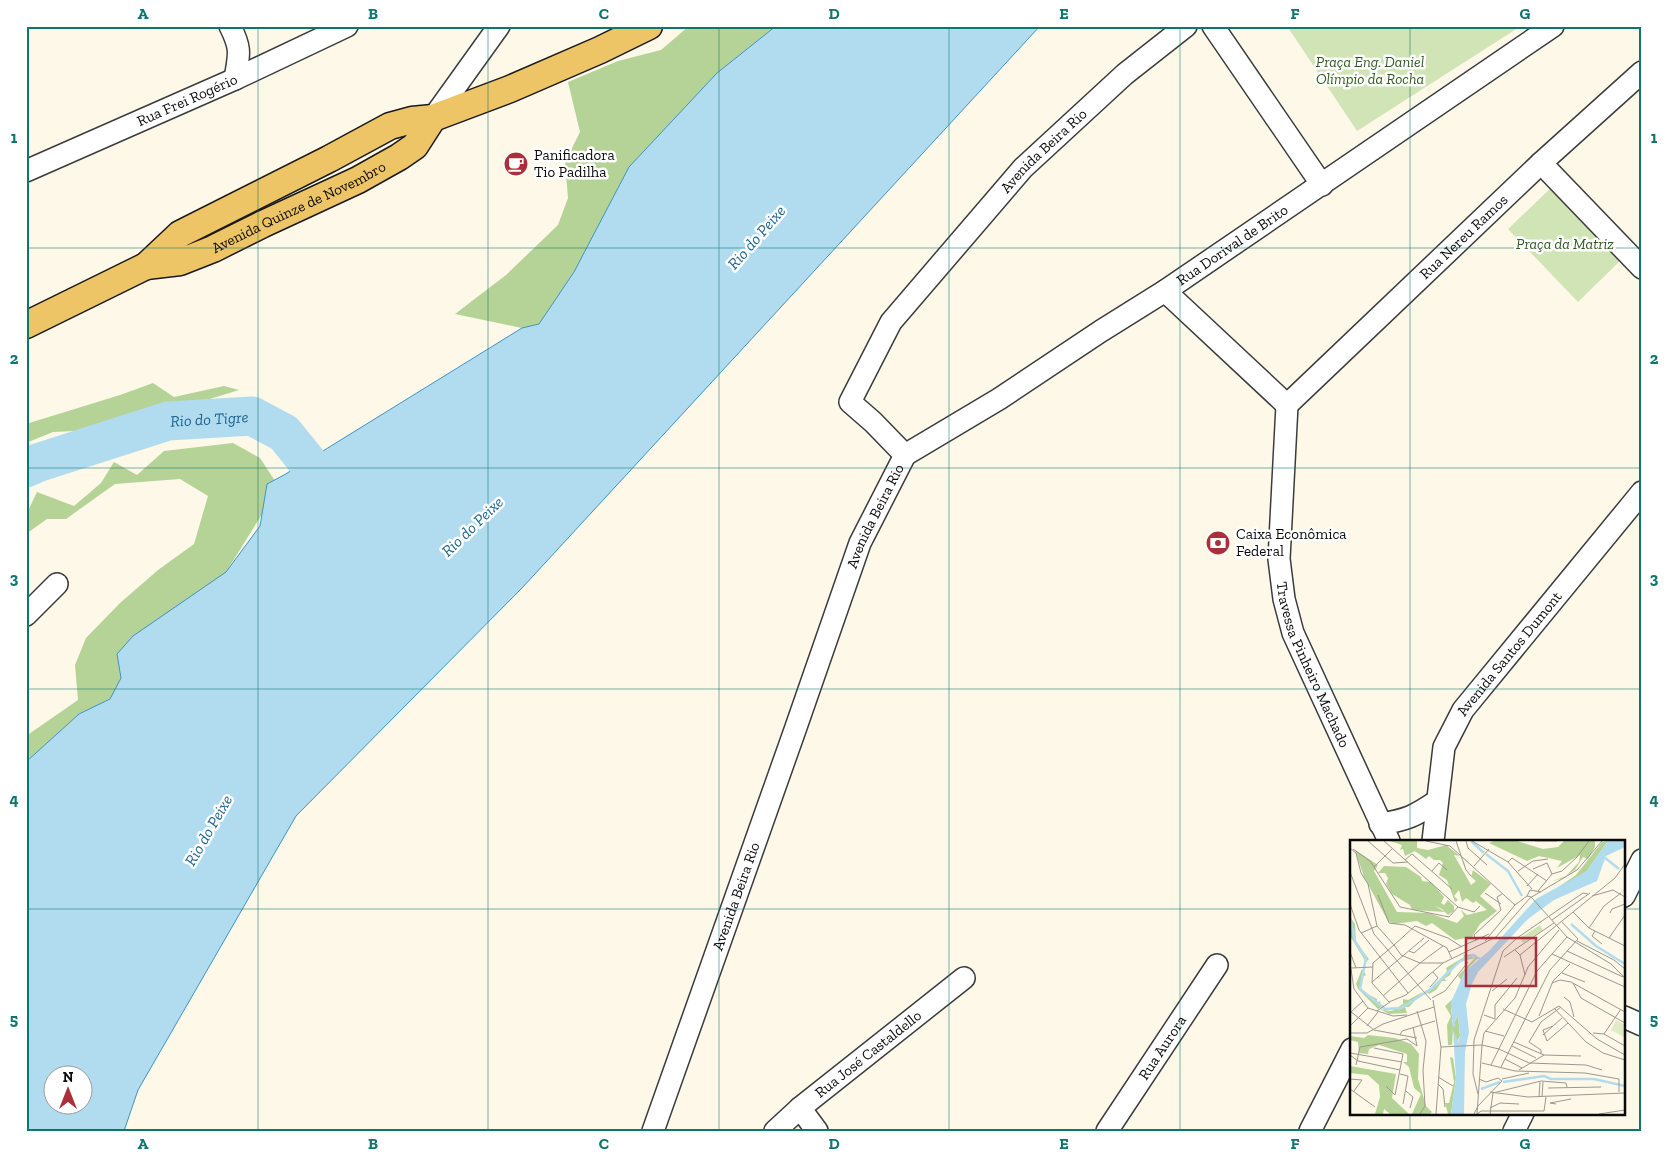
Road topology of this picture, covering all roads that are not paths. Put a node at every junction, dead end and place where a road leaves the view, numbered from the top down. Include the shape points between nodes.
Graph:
1 (230, 26) edge
2 (347, 26) edge
3 (499, 26) edge
4 (649, 26) edge
5 (1186, 26) edge
6 (1213, 26) edge
7 (1553, 26) edge
8 (1642, 72) edge
9 (235, 79) junction
10 (432, 118) junction
11 (329, 160) junction
12 (1541, 163) junction
13 (26, 171) edge
14 (358, 180) junction
15 (1322, 185) junction
16 (264, 191) junction
17 (264, 224) junction
18 (146, 266) junction
19 (1642, 268) edge
20 (1165, 292) junction
21 (26, 326) edge
22 (1287, 405) junction
23 (905, 455) junction
24 (1642, 492) edge
25 (57, 584) dead end
26 (26, 615) edge
27 (1437, 801) junction
28 (1385, 832) edge
29 (1432, 840) edge
30 (1642, 860) edge
31 (1626, 892) edge
32 (1217, 965) dead end
33 (964, 978) dead end
34 (1626, 1018) edge
35 (1642, 1026) edge
36 (1350, 1053) edge
37 (800, 1108) junction
38 (1522, 1114) edge
39 (653, 1131) edge
40 (775, 1131) edge
41 (817, 1131) edge
42 (1107, 1131) edge
43 (1310, 1131) edge
44 (1514, 1131) edge

1 - 9 street via 239,52
2 - 9 street, Rua Frei Rogério
3 - 10 street
4 - 10 main road, Avenida Quinze de Novembro via 510,89
5 - 23 street, Avenida Beira Rio via 1125,74 1023,168 891,322 850,402
6 - 15 street
7 - 15 street, Rua Dorival de Brito
8 - 12 street, Rua Nereu Ramos
9 - 13 street, Rua Frei Rogério
10 - 11 main road, Avenida Quinze de Novembro via 390,126
10 - 14 main road, Avenida Quinze de Novembro via 415,146
11 - 14 main road via 349,169
11 - 16 main road, Avenida Quinze de Novembro
12 - 19 street
12 - 22 street, Rua Nereu Ramos
14 - 17 main road, Avenida Quinze de Novembro
15 - 20 street, Rua Dorival de Brito
16 - 17 main road
16 - 18 main road, Avenida Quinze de Novembro via 180,234
17 - 18 main road, Avenida Quinze de Novembro via 180,262
18 - 21 main road, Avenida Quinze de Novembro
20 - 22 street
20 - 23 street, Rua Dorival de Brito
22 - 28 street, Travessa Pinheiro Machado via 1279,560 1284,599 1293,633
23 - 39 street, Avenida Beira Rio via 860,542
24 - 27 street, Avenida Santos Dumont via 1463,710 1444,747
25 - 26 street
27 - 28 street via 1416,816 1398,821
27 - 29 street, Avenida Santos Dumont
30 - 31 street
32 - 42 street, Rua Aurora
33 - 37 street, Rua José Castaldello
34 - 35 street
36 - 43 street
37 - 40 street, Rua José Castaldello
37 - 41 street
38 - 44 street

